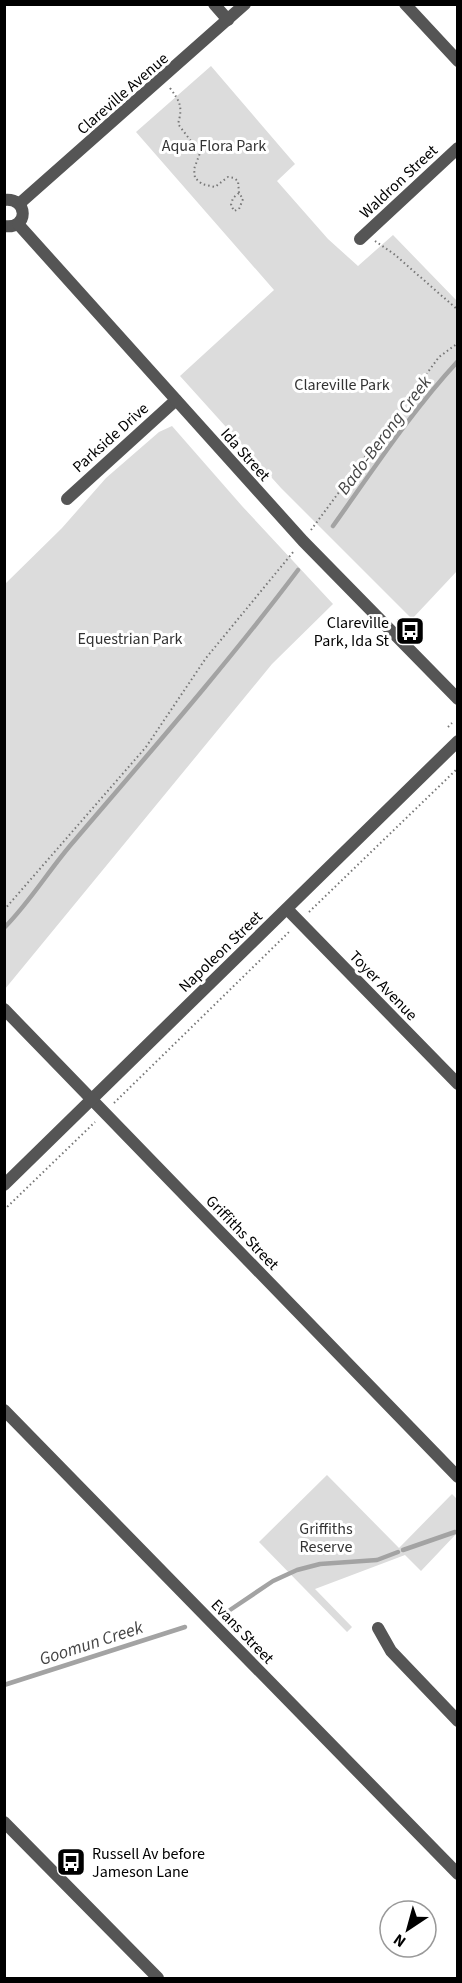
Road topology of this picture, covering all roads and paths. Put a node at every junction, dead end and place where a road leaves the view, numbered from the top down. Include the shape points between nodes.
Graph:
1 (214, 4) edge
2 (245, 4) edge
3 (405, 4) edge
4 (228, 20) junction
5 (458, 61) edge
6 (163, 79) junction
7 (458, 148) edge
8 (239, 193) junction
9 (4, 200) edge
10 (19, 204) junction
11 (18, 224) junction
12 (4, 226) edge
13 (363, 236) joint
14 (458, 310) edge
15 (458, 343) edge
16 (176, 400) junction
17 (67, 499) dead end
18 (303, 541) junction
19 (458, 699) edge
20 (452, 723) dead end
21 (448, 727) dead end
22 (458, 741) edge
23 (458, 768) edge
24 (287, 909) junction
25 (4, 910) edge
26 (300, 922) junction
27 (4, 1009) edge
28 (458, 1084) edge
29 (92, 1100) junction
30 (104, 1112) junction
31 (4, 1185) edge
32 (4, 1210) edge
33 (4, 1410) edge
34 (458, 1477) edge
35 (378, 1628) dead end
36 (458, 1721) edge
37 (4, 1822) edge
38 (458, 1874) edge
39 (158, 1978) edge

1 - 4 street
2 - 4 street, Clareville Avenue
3 - 5 street
4 - 6 street, Clareville Avenue
6 - 8 path via 181,103 178,124 200,153 195,178 215,187 228,177 234,178
6 - 10 street, Clareville Avenue
7 - 13 street, Waldron Street
8 - 8 path via 243,199 234,211 231,205
9 - 10 street
10 - 11 street via 23,216
11 - 12 street
11 - 16 street, Ida Street
13 - 14 path via 394,254
15 - 18 path via 439,357
16 - 17 street, Parkside Drive
16 - 18 street, Ida Street
18 - 19 street, Ida Street
18 - 25 path via 206,658 146,747
20 - 21 path
22 - 24 street, Napoleon Street
23 - 26 path, Napoleon Street
24 - 26 street, Toyer Avenue
24 - 29 street, Napoleon Street
26 - 28 street, Toyer Avenue
26 - 30 path, Napoleon Street
27 - 29 street, Griffiths Street
29 - 30 street, Griffiths Street
29 - 31 street, Napoleon Street
30 - 32 path, Napoleon Street
30 - 34 street, Griffiths Street
33 - 38 street, Evans Street
35 - 36 street via 391,1651
37 - 39 street

